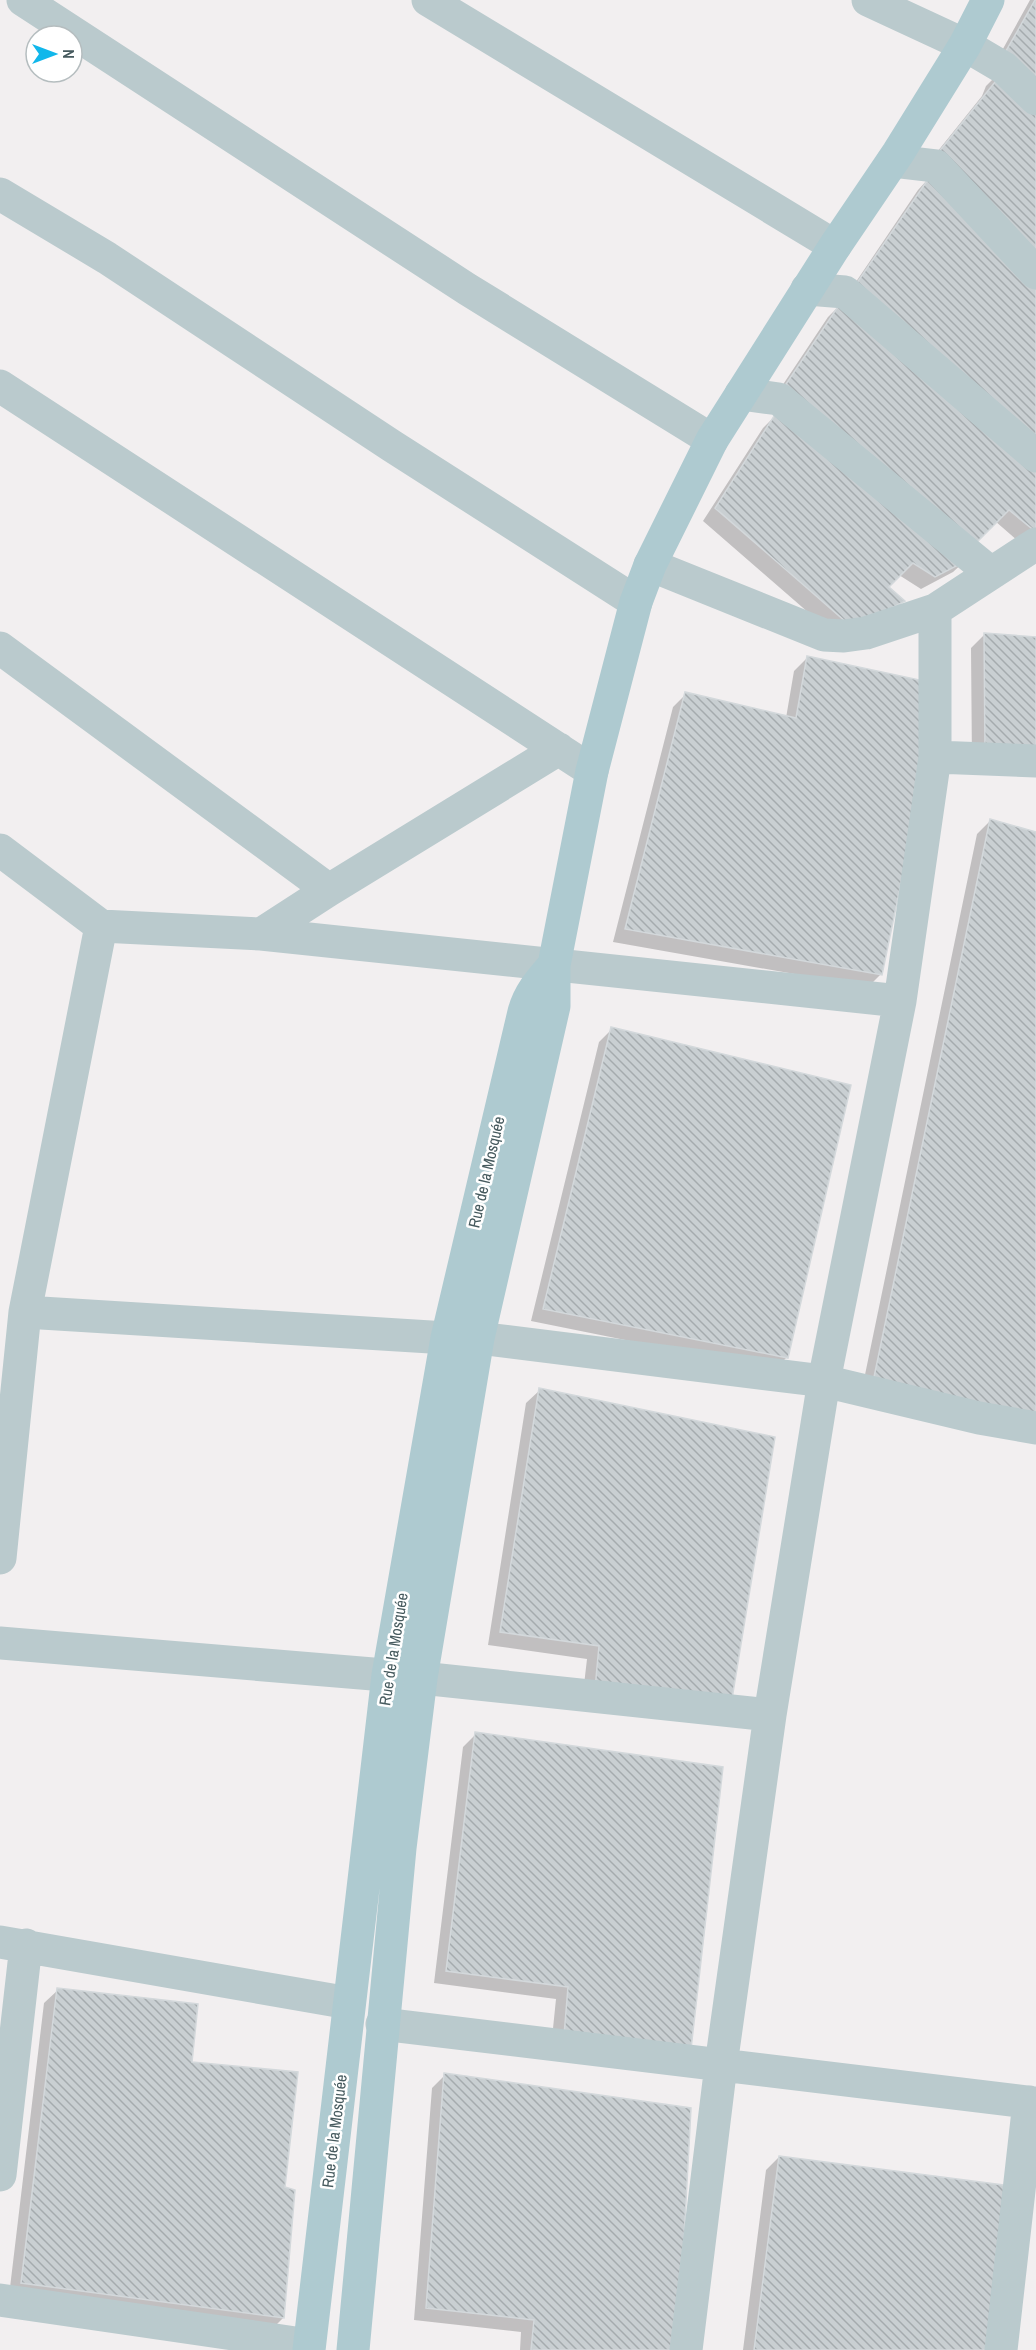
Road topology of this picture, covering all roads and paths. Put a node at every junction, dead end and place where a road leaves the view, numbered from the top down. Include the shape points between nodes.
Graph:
1 (22, 0) edge
2 (428, 0) edge
3 (868, 0) edge
4 (988, 0) edge
5 (965, 45) junction
6 (1036, 99) edge
7 (893, 161) junction
8 (0, 194) edge
9 (835, 246) junction
10 (1036, 273) edge
11 (807, 289) junction
12 (0, 386) edge
13 (741, 394) junction
14 (712, 440) junction
15 (1036, 456) edge
16 (1036, 544) edge
17 (651, 565) junction
18 (991, 573) junction
19 (636, 602) junction
20 (935, 610) junction
21 (0, 648) edge
22 (559, 749) junction
23 (935, 757) junction
24 (1036, 761) edge
25 (592, 771) junction
26 (0, 850) edge
27 (329, 890) junction
28 (101, 926) junction
29 (261, 934) junction
30 (554, 965) junction
31 (900, 1001) junction
32 (25, 1312) junction
33 (462, 1338) junction
34 (824, 1381) junction
35 (6, 1428) edge
36 (1036, 1428) edge
37 (0, 1558) edge
38 (0, 1643) edge
39 (388, 1676) junction
40 (421, 1678) junction
41 (770, 1715) junction
42 (13, 1943) edge
43 (349, 2003) junction
44 (382, 2024) junction
45 (721, 2065) junction
46 (1033, 2103) edge
47 (0, 2175) edge
48 (0, 2300) edge
49 (309, 2347) edge
50 (352, 2350) edge
51 (686, 2350) edge
52 (1001, 2350) edge

1 - 14 street via 467,289
2 - 9 street
3 - 5 street
4 - 5 main road
5 - 6 street via 1004,68
5 - 7 main road
7 - 9 main road
7 - 10 street via 936,166
8 - 19 street via 107,258
9 - 11 main road
11 - 13 main road
11 - 15 street via 845,292
12 - 22 street
13 - 14 main road
13 - 18 street via 778,399
14 - 17 main road
16 - 18 street
17 - 19 main road
17 - 20 street via 824,635 866,633
18 - 20 street
19 - 25 main road
20 - 23 street
21 - 27 street
22 - 25 street
22 - 27 street
23 - 24 street
23 - 31 street
25 - 30 main road
26 - 28 street
27 - 29 street
28 - 29 street
28 - 32 street
29 - 30 street
30 - 31 street
30 - 33 main road, Rue de la Mosquée via 532,992 524,1012
31 - 34 street
32 - 33 street
32 - 35 street
33 - 34 street
33 - 39 main road, Rue de la Mosquée
33 - 40 main road
34 - 36 street
34 - 41 street
35 - 37 street
38 - 39 street
39 - 40 street
39 - 43 main road, Rue de la Mosquée
40 - 41 street
40 - 44 main road
41 - 45 street
42 - 43 street
42 - 47 street
43 - 49 main road, Rue de la Mosquée
44 - 45 street
44 - 50 main road
45 - 46 street
45 - 51 street
46 - 52 street
48 - 49 street

